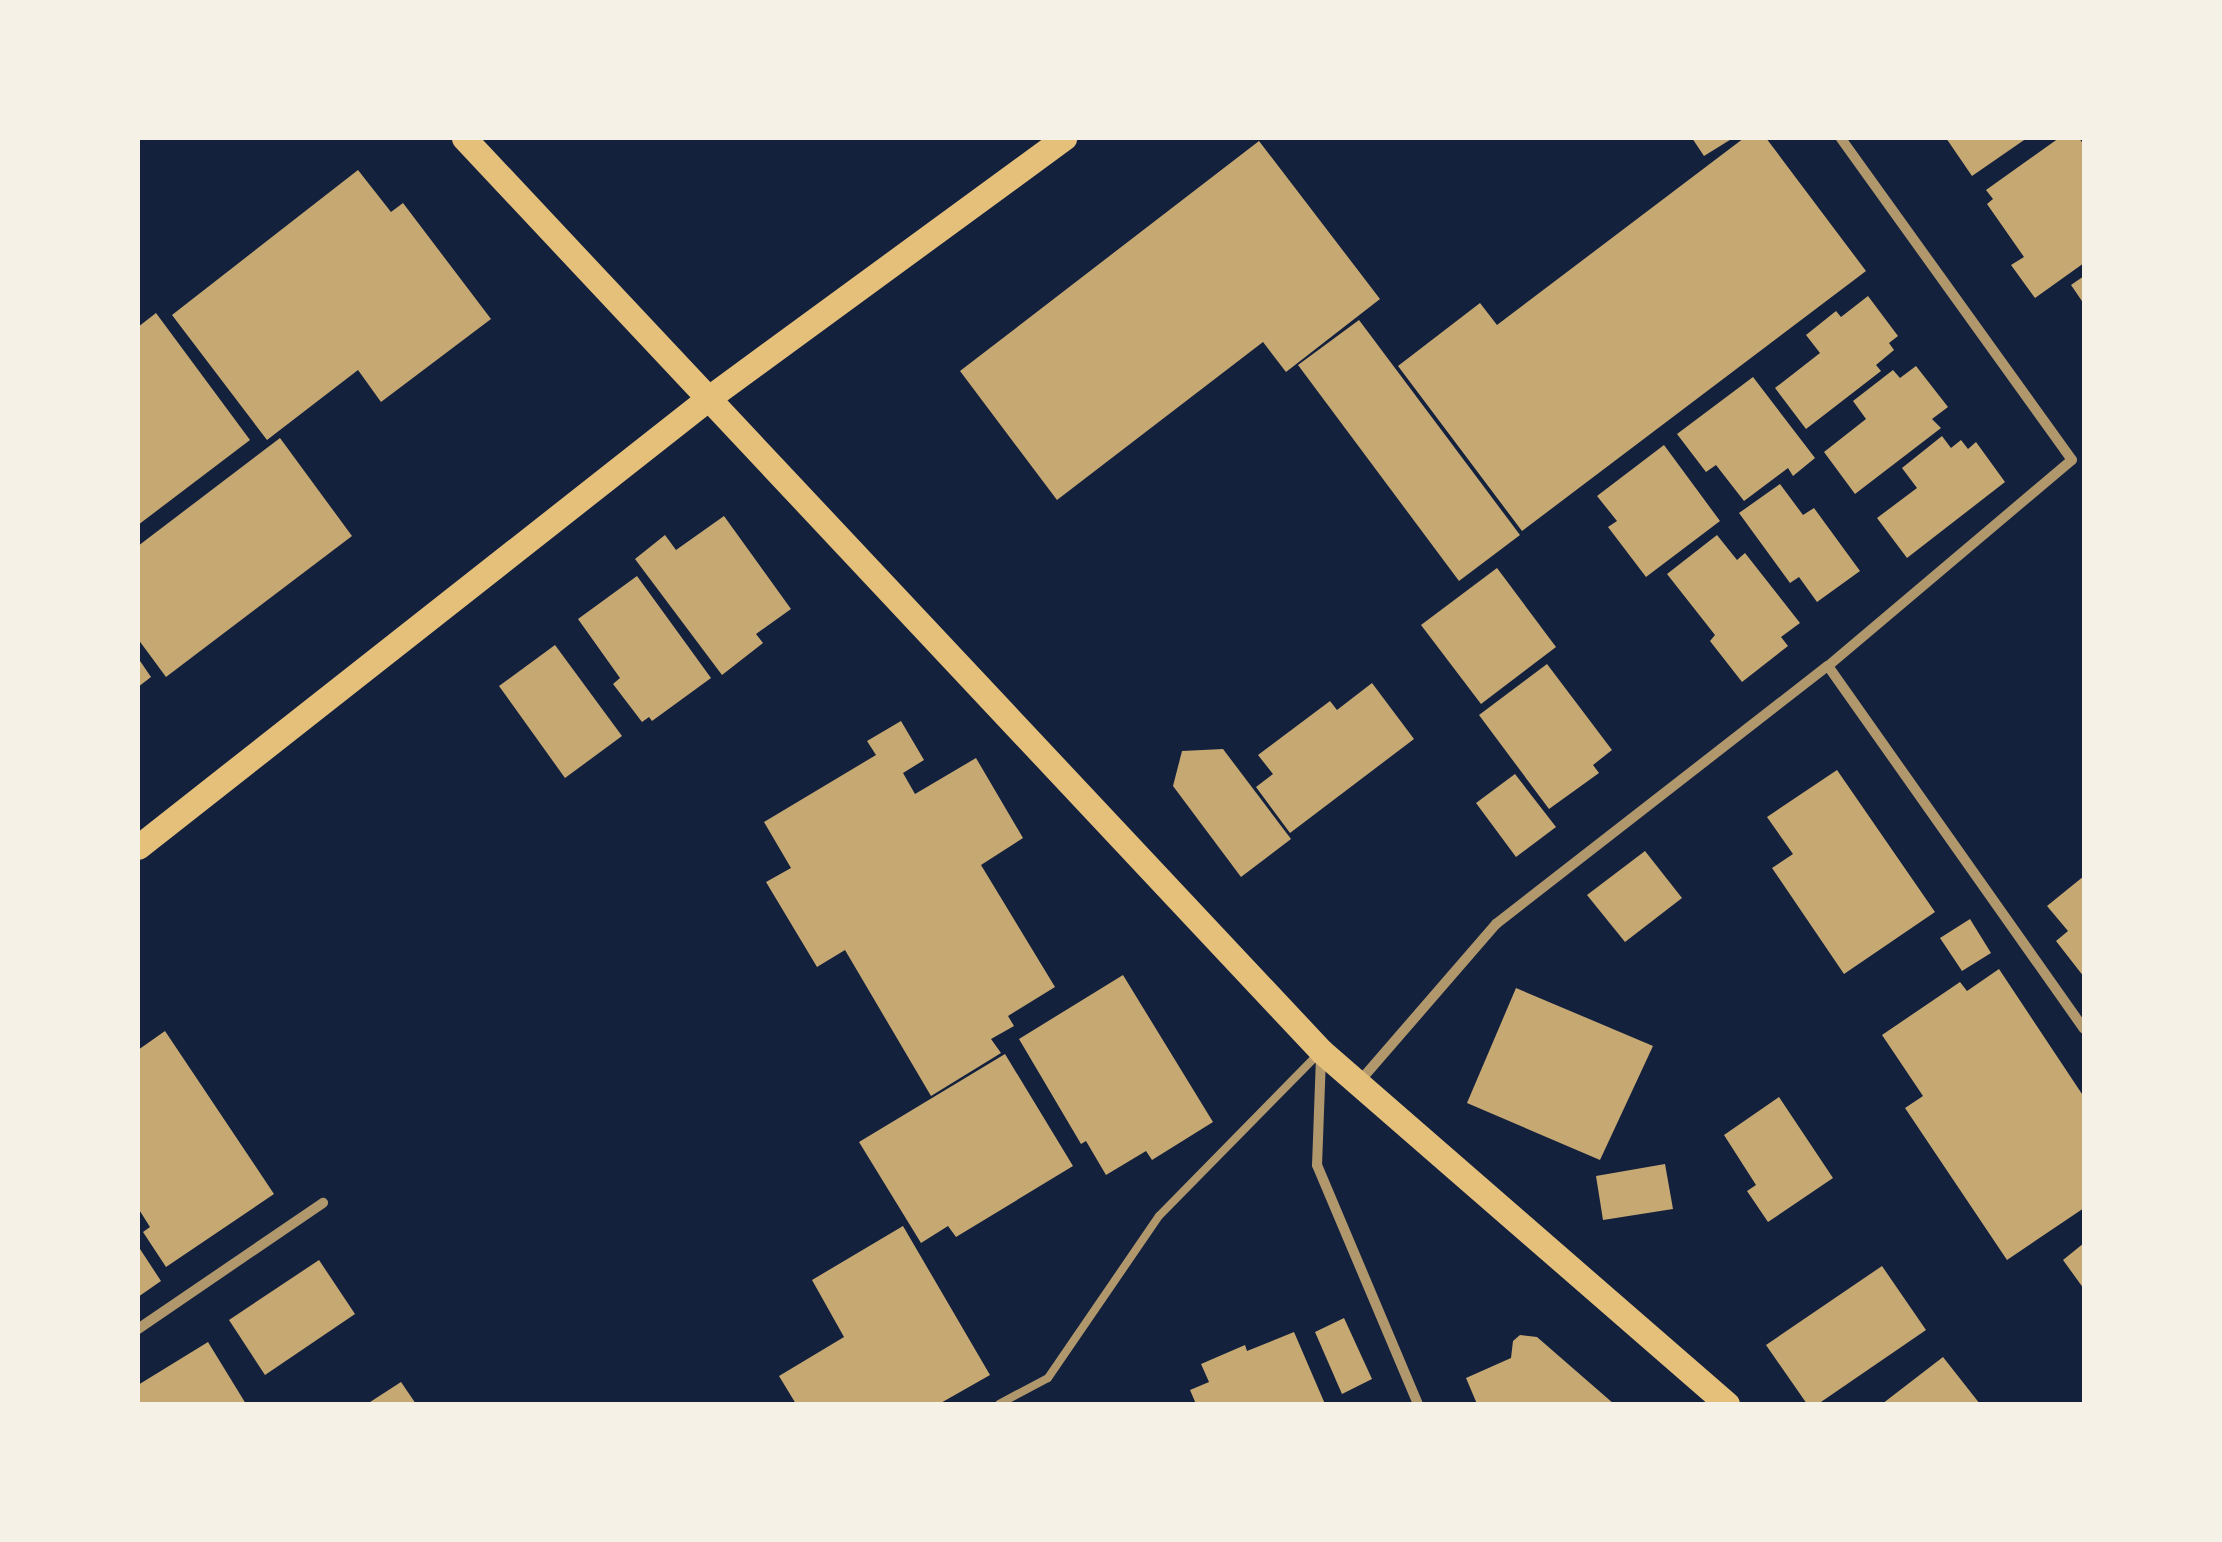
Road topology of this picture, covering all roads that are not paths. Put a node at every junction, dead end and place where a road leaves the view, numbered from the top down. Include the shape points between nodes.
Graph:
1 (464, 138) edge
2 (1841, 138) edge
3 (1059, 139) edge
4 (710, 397) junction
5 (1828, 666) junction
6 (138, 847) edge
7 (2084, 1029) edge
8 (1321, 1050) junction
9 (1356, 1085) junction
10 (323, 1203) dead end
11 (138, 1329) edge
12 (999, 1404) edge
13 (1418, 1404) edge
14 (1727, 1404) edge

1 - 4 main road
2 - 5 street via 2072,460
3 - 4 main road
4 - 6 main road
4 - 8 main road
5 - 7 street
5 - 9 street via 1496,924
8 - 9 main road
8 - 12 lane via 1159,1216 1048,1378
8 - 13 street via 1317,1165
9 - 14 main road
10 - 11 street

